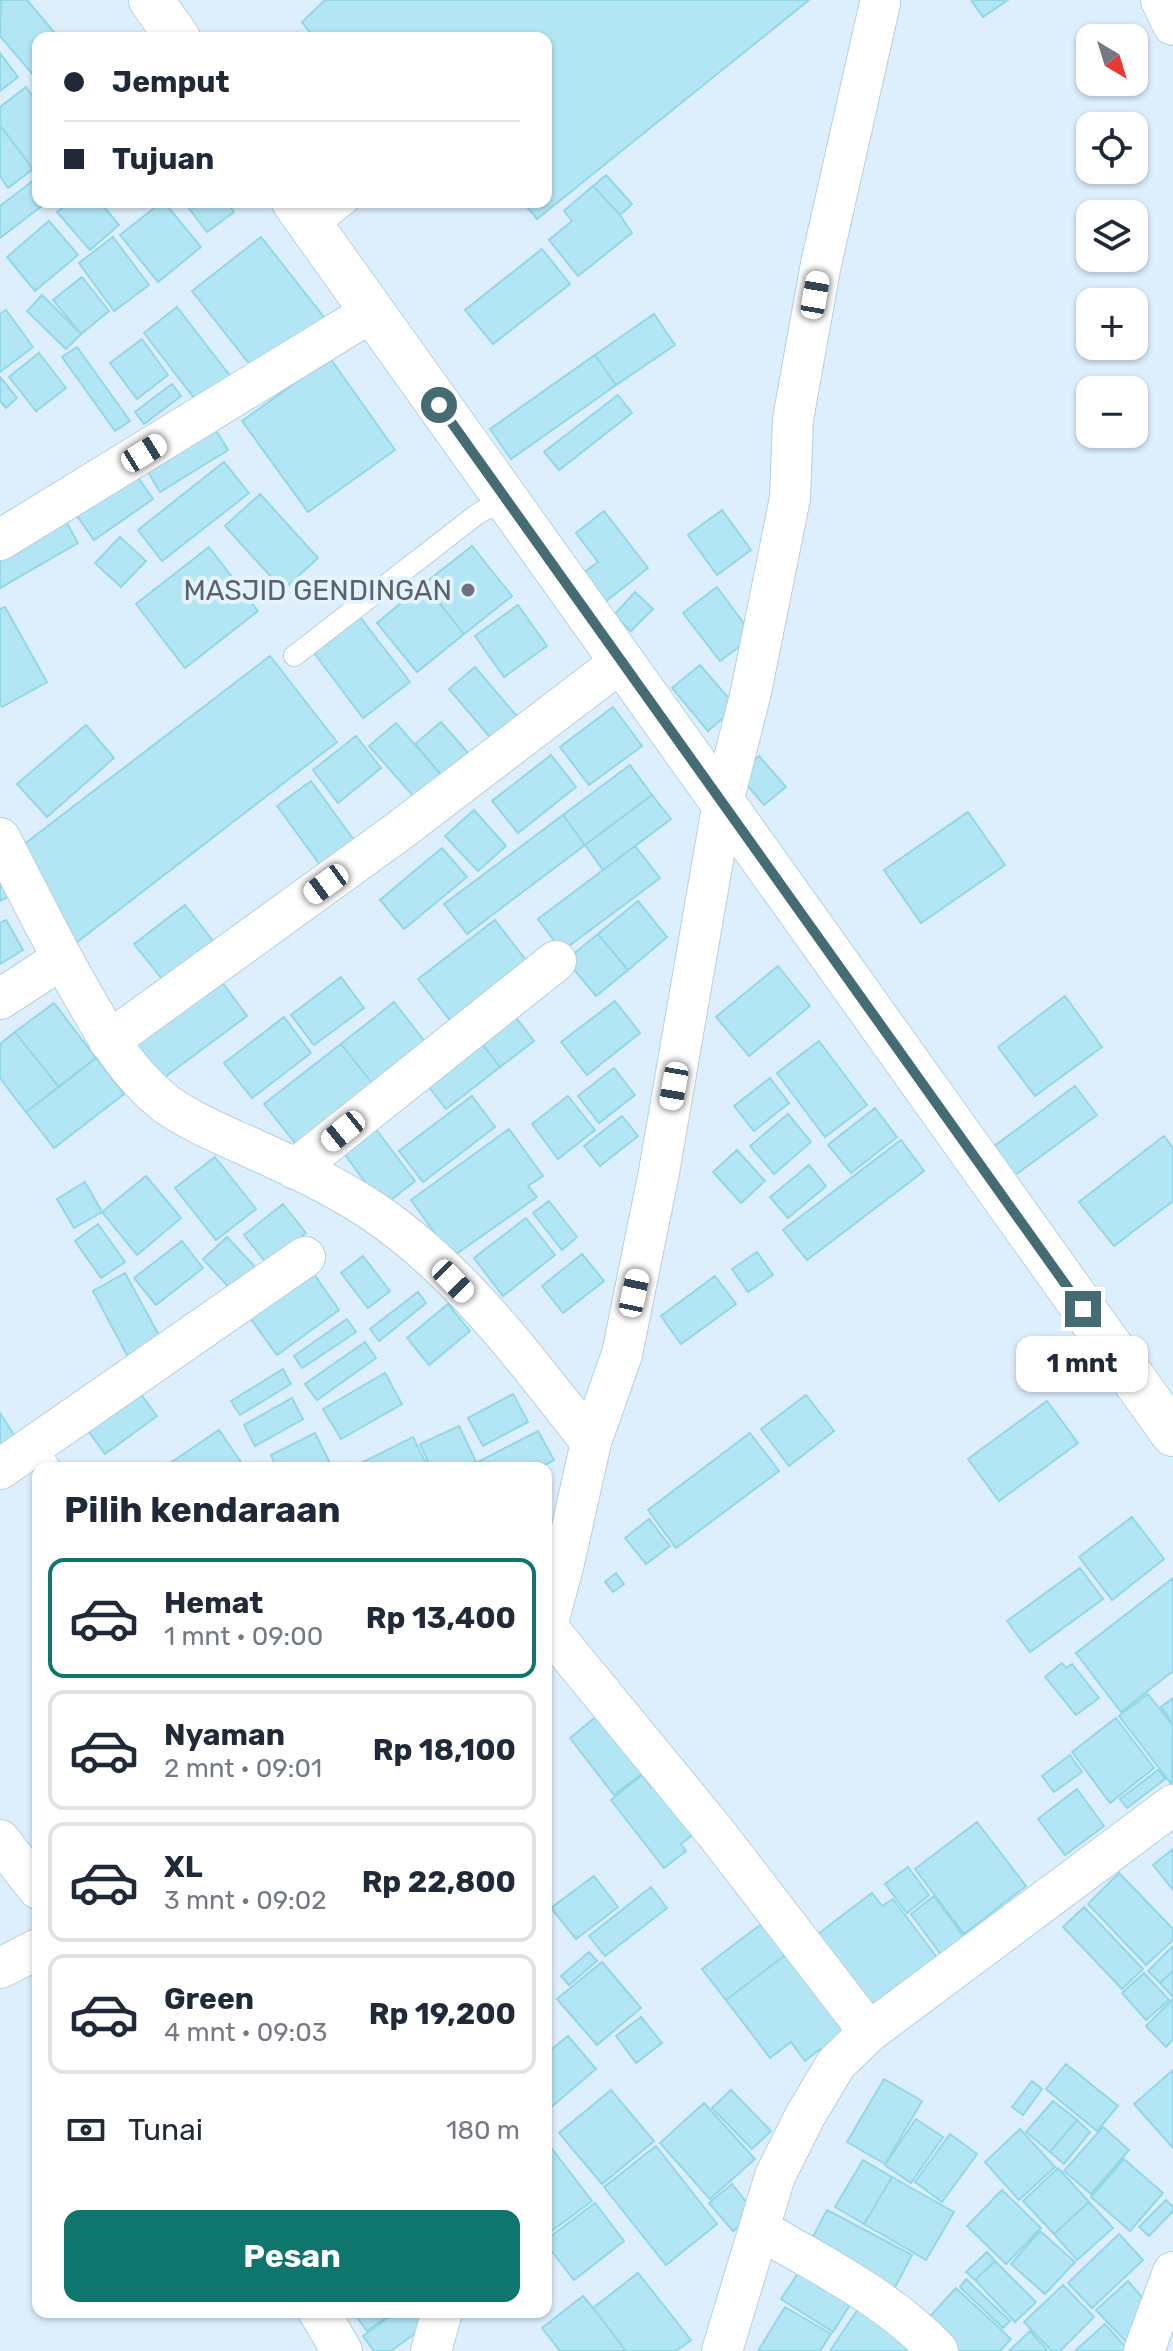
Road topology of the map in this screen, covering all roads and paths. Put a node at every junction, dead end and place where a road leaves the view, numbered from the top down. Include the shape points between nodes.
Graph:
1 (151, 0) edge
2 (1161, 0) edge
3 (880, 3) dead end
4 (1173, 25) edge
5 (174, 32) edge
6 (330, 208) edge
7 (304, 216) edge
8 (373, 311) junction
9 (505, 498) junction
10 (1, 537) edge
11 (294, 656) dead end
12 (622, 661) junction
13 (723, 802) junction
14 (0, 838) edge
15 (62, 959) junction
16 (556, 961) dead end
17 (0, 999) edge
18 (109, 1041) junction
19 (295, 1169) junction
20 (305, 1257) dead end
21 (1173, 1434) edge
22 (591, 1442) junction
23 (43, 1456) edge
24 (0, 1469) edge
25 (552, 1607) edge
26 (552, 1635) edge
27 (1173, 1805) edge
28 (0, 1840) edge
29 (32, 1881) edge
30 (32, 1952) edge
31 (0, 1968) edge
32 (869, 2032) junction
33 (759, 2229) junction
34 (1173, 2272) edge
35 (323, 2318) edge
36 (440, 2318) edge
37 (342, 2351) edge
38 (431, 2351) edge
39 (722, 2351) edge
40 (938, 2351) edge
41 (1144, 2351) edge

1 - 5 street
2 - 4 street
3 - 13 street via 821,264 793,419 790,498
6 - 7 lane
7 - 8 street
8 - 9 street
8 - 10 street
9 - 11 lane
9 - 12 street
12 - 13 street
12 - 18 street
13 - 21 street
13 - 22 street via 622,1354
14 - 15 street
15 - 17 street
15 - 18 street
16 - 19 street
18 - 19 street via 166,1104
19 - 22 street via 353,1198 410,1238 511,1340
20 - 23 street
22 - 25 street
23 - 24 street
26 - 32 street via 716,1833
27 - 32 street
28 - 29 street
30 - 31 street
32 - 33 street via 836,2064 805,2116 775,2176
33 - 39 street
33 - 40 street via 884,2304
34 - 41 street
35 - 37 street
36 - 38 street

